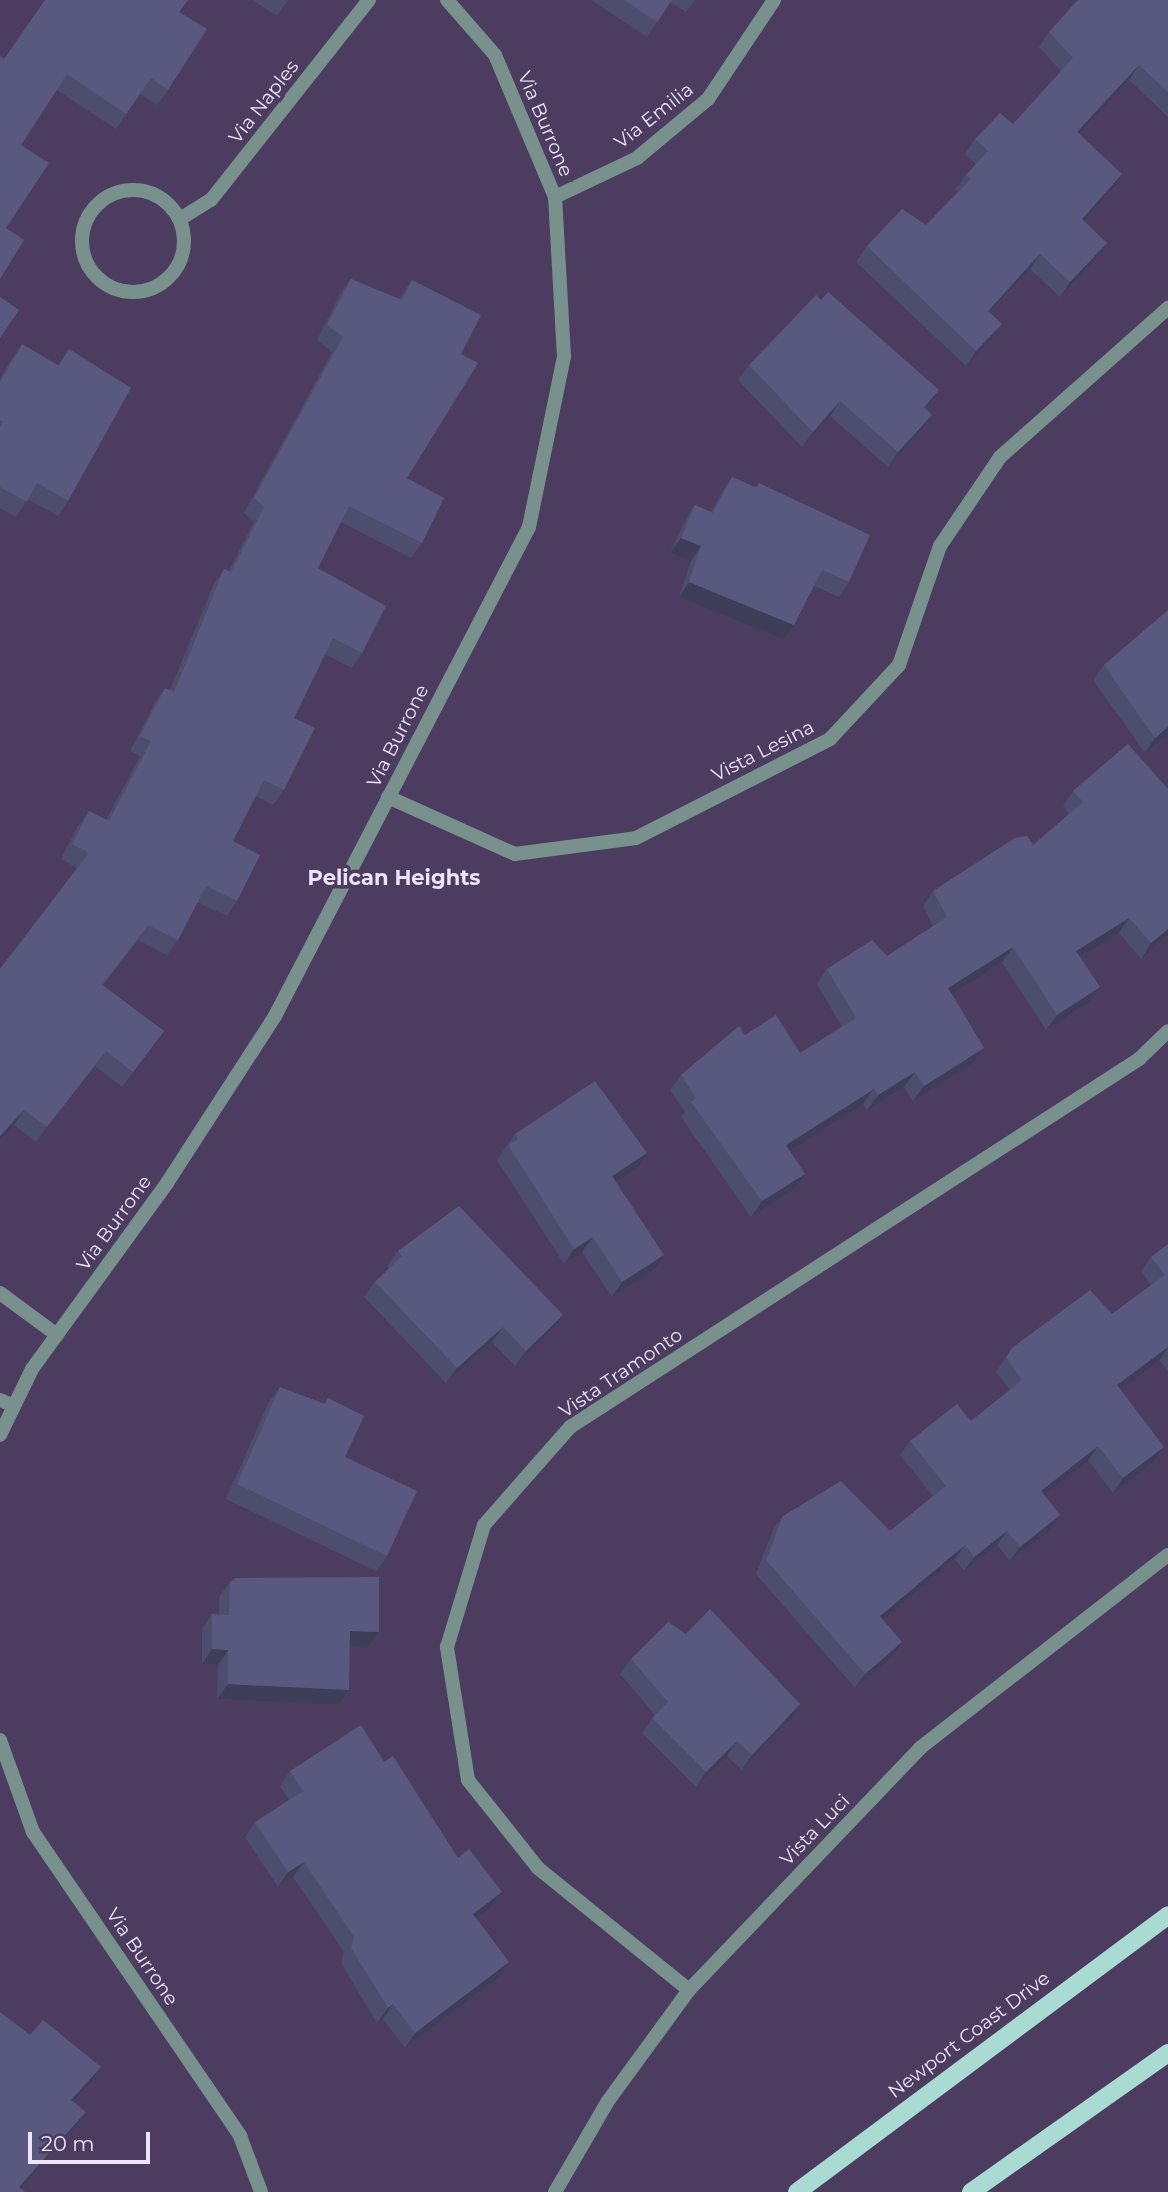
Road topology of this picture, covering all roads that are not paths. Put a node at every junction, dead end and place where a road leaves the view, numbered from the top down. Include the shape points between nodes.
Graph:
1 (369, 0) edge
2 (447, 0) edge
3 (774, 0) edge
4 (555, 197) junction
5 (180, 219) junction
6 (1168, 308) edge
7 (388, 797) junction
8 (1168, 1031) edge
9 (0, 1293) edge
10 (57, 1335) junction
11 (0, 1400) edge
12 (14, 1406) junction
13 (0, 1435) edge
14 (1168, 1555) edge
15 (0, 1740) edge
16 (1168, 1915) edge
17 (689, 1990) junction
18 (1168, 2053) edge
19 (261, 2192) edge
20 (555, 2192) edge
21 (797, 2192) edge
22 (971, 2192) edge

1 - 5 street, Via Naples via 211,200
2 - 4 street, Via Burrone via 495,55
3 - 4 street, Via Emilia via 708,99 637,158
4 - 7 street, Via Burrone via 564,357 529,527
5 - 5 street via 151,192 111,194 84,223 86,263 116,289 156,288 182,258
6 - 7 street, Vista Lesina via 1000,457 940,546 899,665 830,739 636,838 556,849 515,854
7 - 10 street, Via Burrone via 275,1016
8 - 17 street, Vista Tramonto via 1139,1059 570,1427 484,1525 447,1647 468,1780 538,1868
9 - 10 street
10 - 12 street, Via Burrone
11 - 12 street
12 - 13 street, Via Burrone
14 - 17 street, Vista Luci via 920,1748
15 - 19 street, Via Burrone via 33,1832 240,2136
16 - 21 main road, Newport Coast Drive
17 - 20 street, Vista Luci via 608,2101
18 - 22 main road

